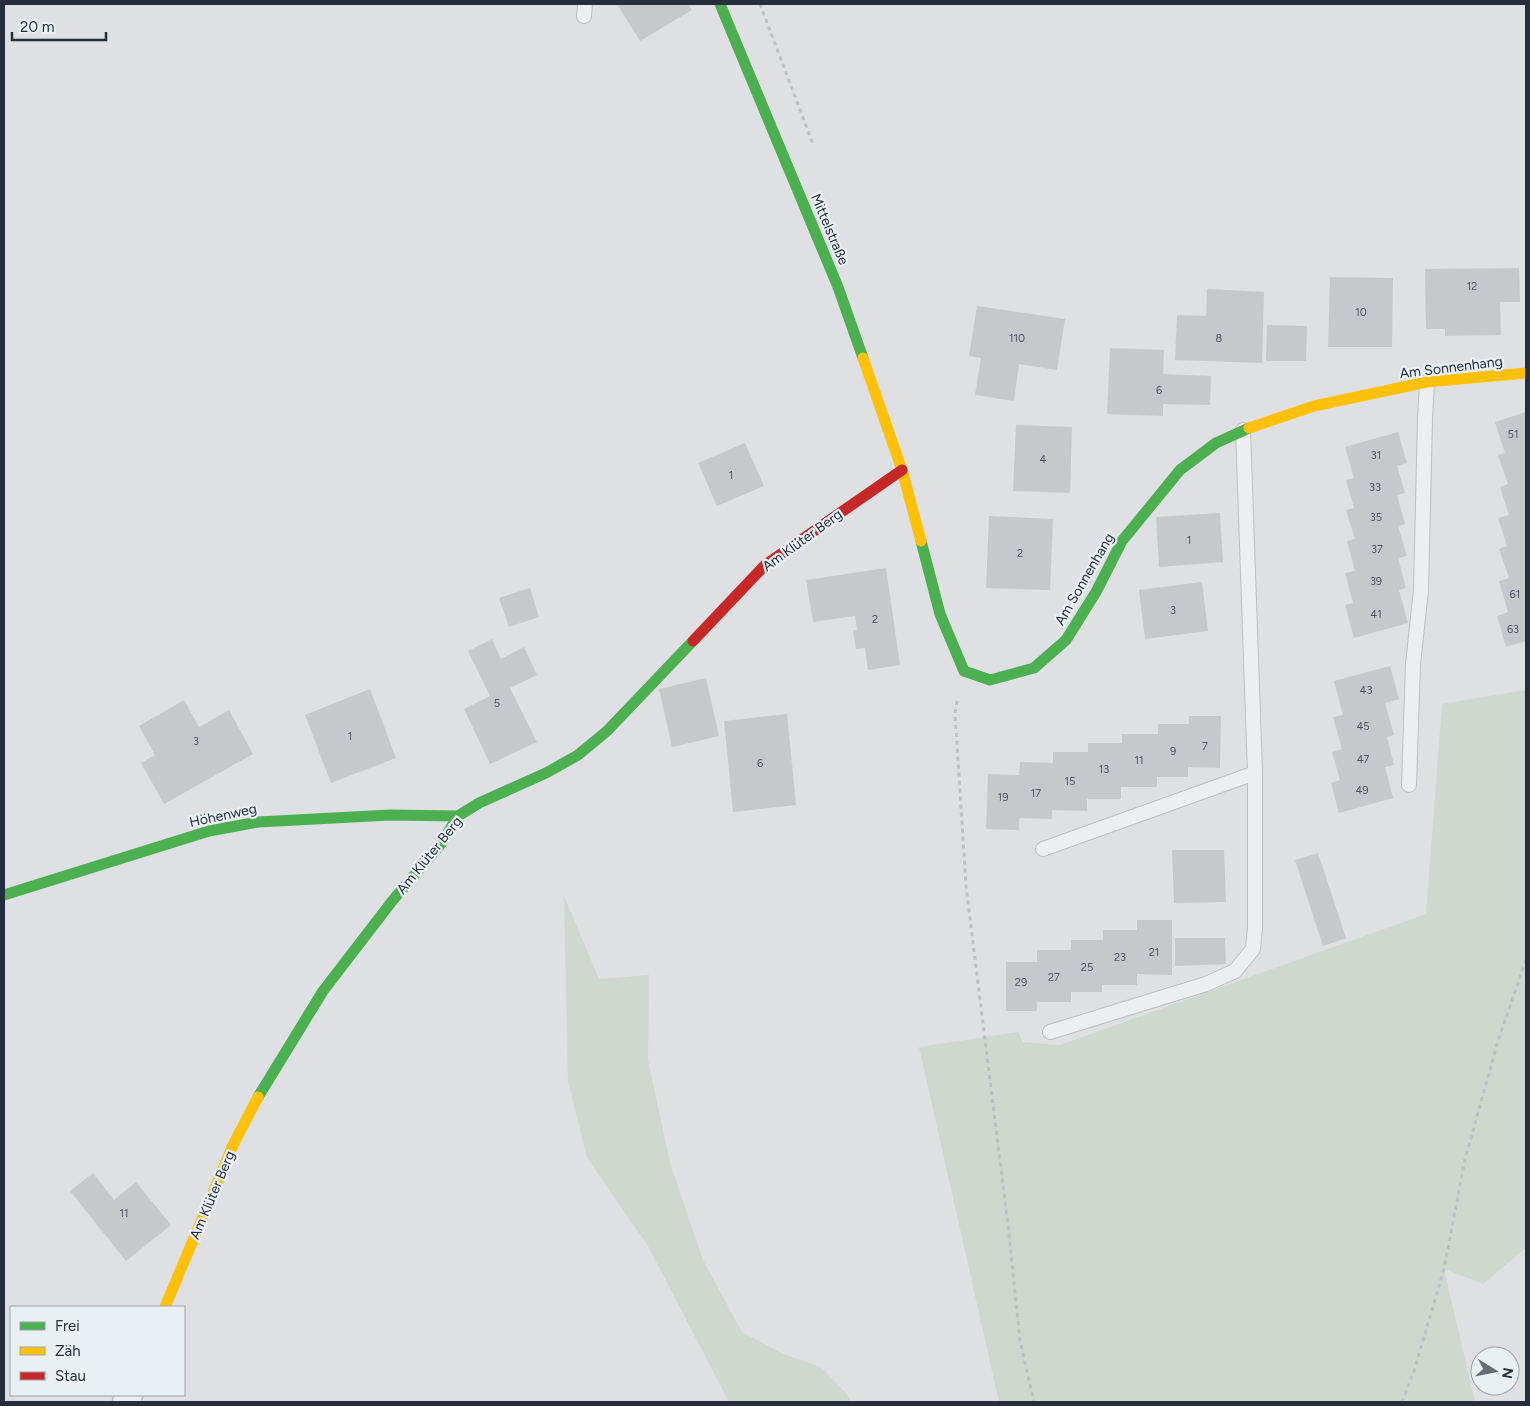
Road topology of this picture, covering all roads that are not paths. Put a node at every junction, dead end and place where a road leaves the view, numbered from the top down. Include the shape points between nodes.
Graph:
1 (720, 4) edge
2 (1526, 373) edge
3 (1427, 382) junction
4 (1243, 430) junction
5 (902, 470) junction
6 (1255, 773) junction
7 (1410, 785) dead end
8 (458, 816) junction
9 (1043, 849) dead end
10 (4, 895) edge
11 (1050, 1032) dead end
12 (165, 1306) edge

1 - 5 street, Mittelstraße via 838,287
2 - 3 street, Am Sonnenhang
3 - 4 street, Am Sonnenhang via 1314,406
3 - 7 lane via 1421,590 1413,664
4 - 5 street, Am Sonnenhang via 1216,443 1180,470 1122,541 1066,640 1034,668 990,680 964,671 940,614
4 - 6 lane
5 - 8 street, Am Klüter Berg via 765,565 608,731 578,755
6 - 9 lane
6 - 11 lane via 1255,928 1253,948 1241,964 1235,971 1206,984
8 - 10 street, Höhenweg via 390,815 258,822 209,831
8 - 12 street, Am Klüter Berg via 441,844 323,991 264,1085 233,1145

